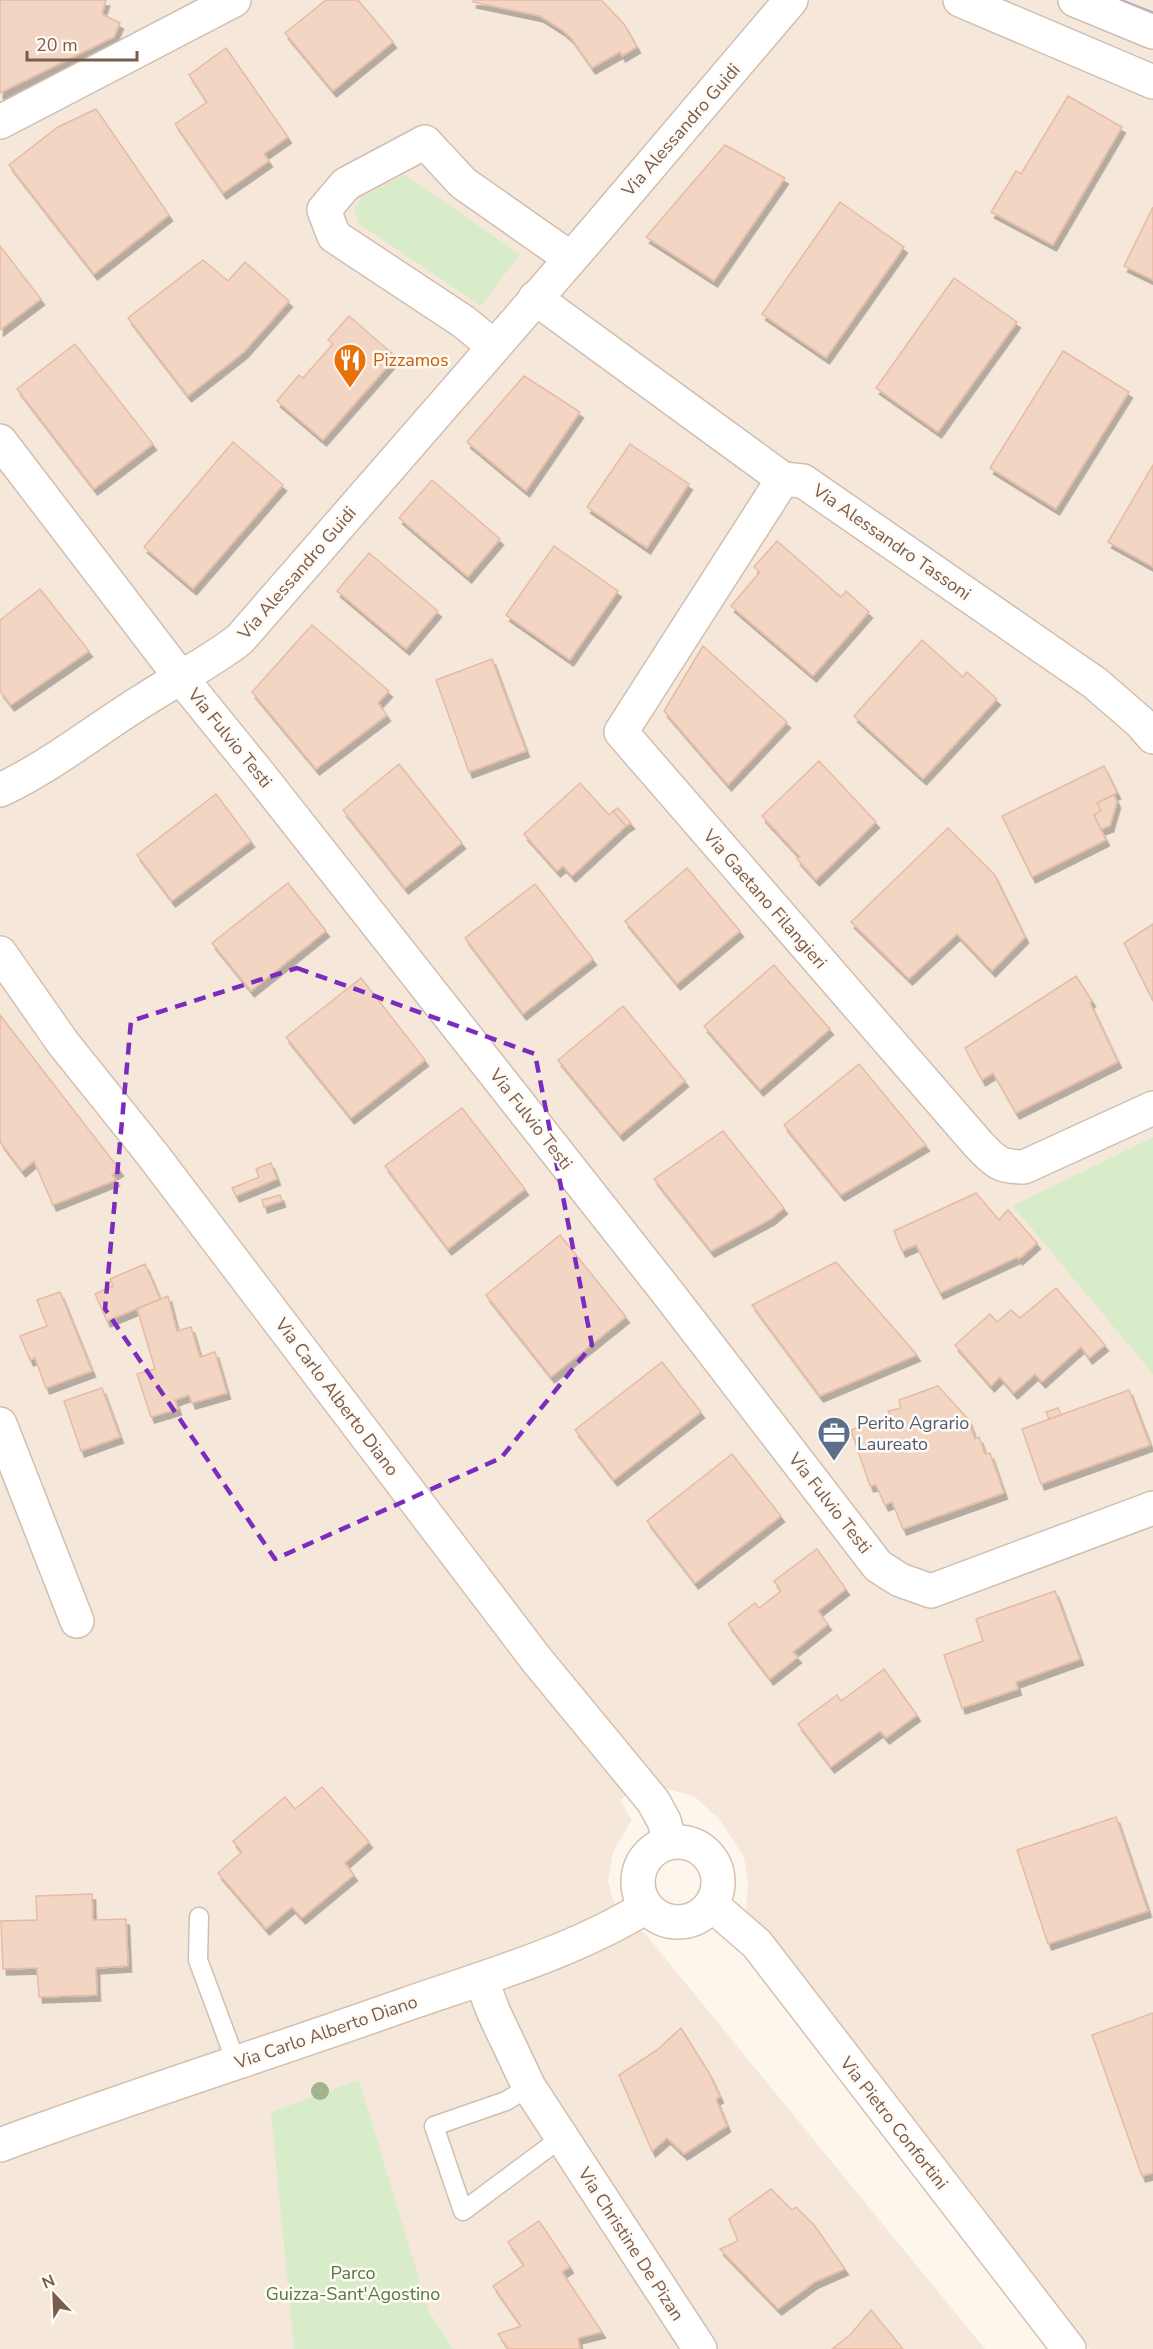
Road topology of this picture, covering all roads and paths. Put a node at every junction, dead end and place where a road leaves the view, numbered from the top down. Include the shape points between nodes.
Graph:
1 (234, 0) edge
2 (791, 0) edge
3 (960, 0) edge
4 (1075, 0) edge
5 (1023, 13) edge
6 (1153, 32) edge
7 (1153, 82) edge
8 (0, 122) edge
9 (570, 258) junction
10 (535, 298) junction
11 (493, 346) junction
12 (0, 441) edge
13 (783, 479) junction
14 (182, 679) junction
15 (1153, 737) edge
16 (0, 790) edge
17 (0, 953) edge
18 (1153, 1108) edge
19 (0, 1424) edge
20 (1153, 1508) edge
21 (77, 1621) dead end
22 (670, 1842) junction
23 (712, 1905) junction
24 (646, 1906) junction
25 (199, 1917) dead end
26 (481, 1979) junction
27 (236, 2062) junction
28 (529, 2087) junction
29 (561, 2138) junction
30 (0, 2145) edge
31 (700, 2349) edge
32 (1069, 2349) edge

1 - 8 street
2 - 9 street, Via Alessandro Guidi
3 - 5 street
4 - 6 street
5 - 7 street
9 - 10 street, Via Alessandro Guidi
9 - 11 street via 462,183 425,142 346,184 324,210 334,236 464,322
10 - 11 street, Via Alessandro Guidi
10 - 13 street, Via Alessandro Tassoni
11 - 14 street, Via Alessandro Guidi via 240,639
12 - 14 street, Via Fulvio Testi
13 - 15 street, Via Alessandro Tassoni via 803,481 1085,676
13 - 18 street, Via Gaetano Filangieri via 621,732 994,1161 1005,1167 1024,1167
14 - 16 street, Via Alessandro Guidi via 148,697 26,778
14 - 20 street, Via Fulvio Testi via 664,1288 878,1566 900,1580 931,1591
17 - 22 street, Via Carlo Alberto Diano via 63,1042 536,1659 653,1802
19 - 21 street
22 - 23 street via 697,1846 708,1854 718,1878
22 - 24 street via 647,1856 640,1868 640,1895
23 - 24 street via 692,1920 679,1922 655,1915
23 - 32 street, Via Pietro Confortini via 763,1952
24 - 26 street, Via Carlo Alberto Diano via 582,1942
25 - 27 lane via 198,1960
26 - 27 street, Via Carlo Alberto Diano
26 - 28 street, Via Christine De Pizan
27 - 30 street, Via Carlo Alberto Diano
28 - 29 street, Via Christine De Pizan
28 - 29 lane via 506,2101 434,2126 463,2211
29 - 31 street, Via Christine De Pizan

